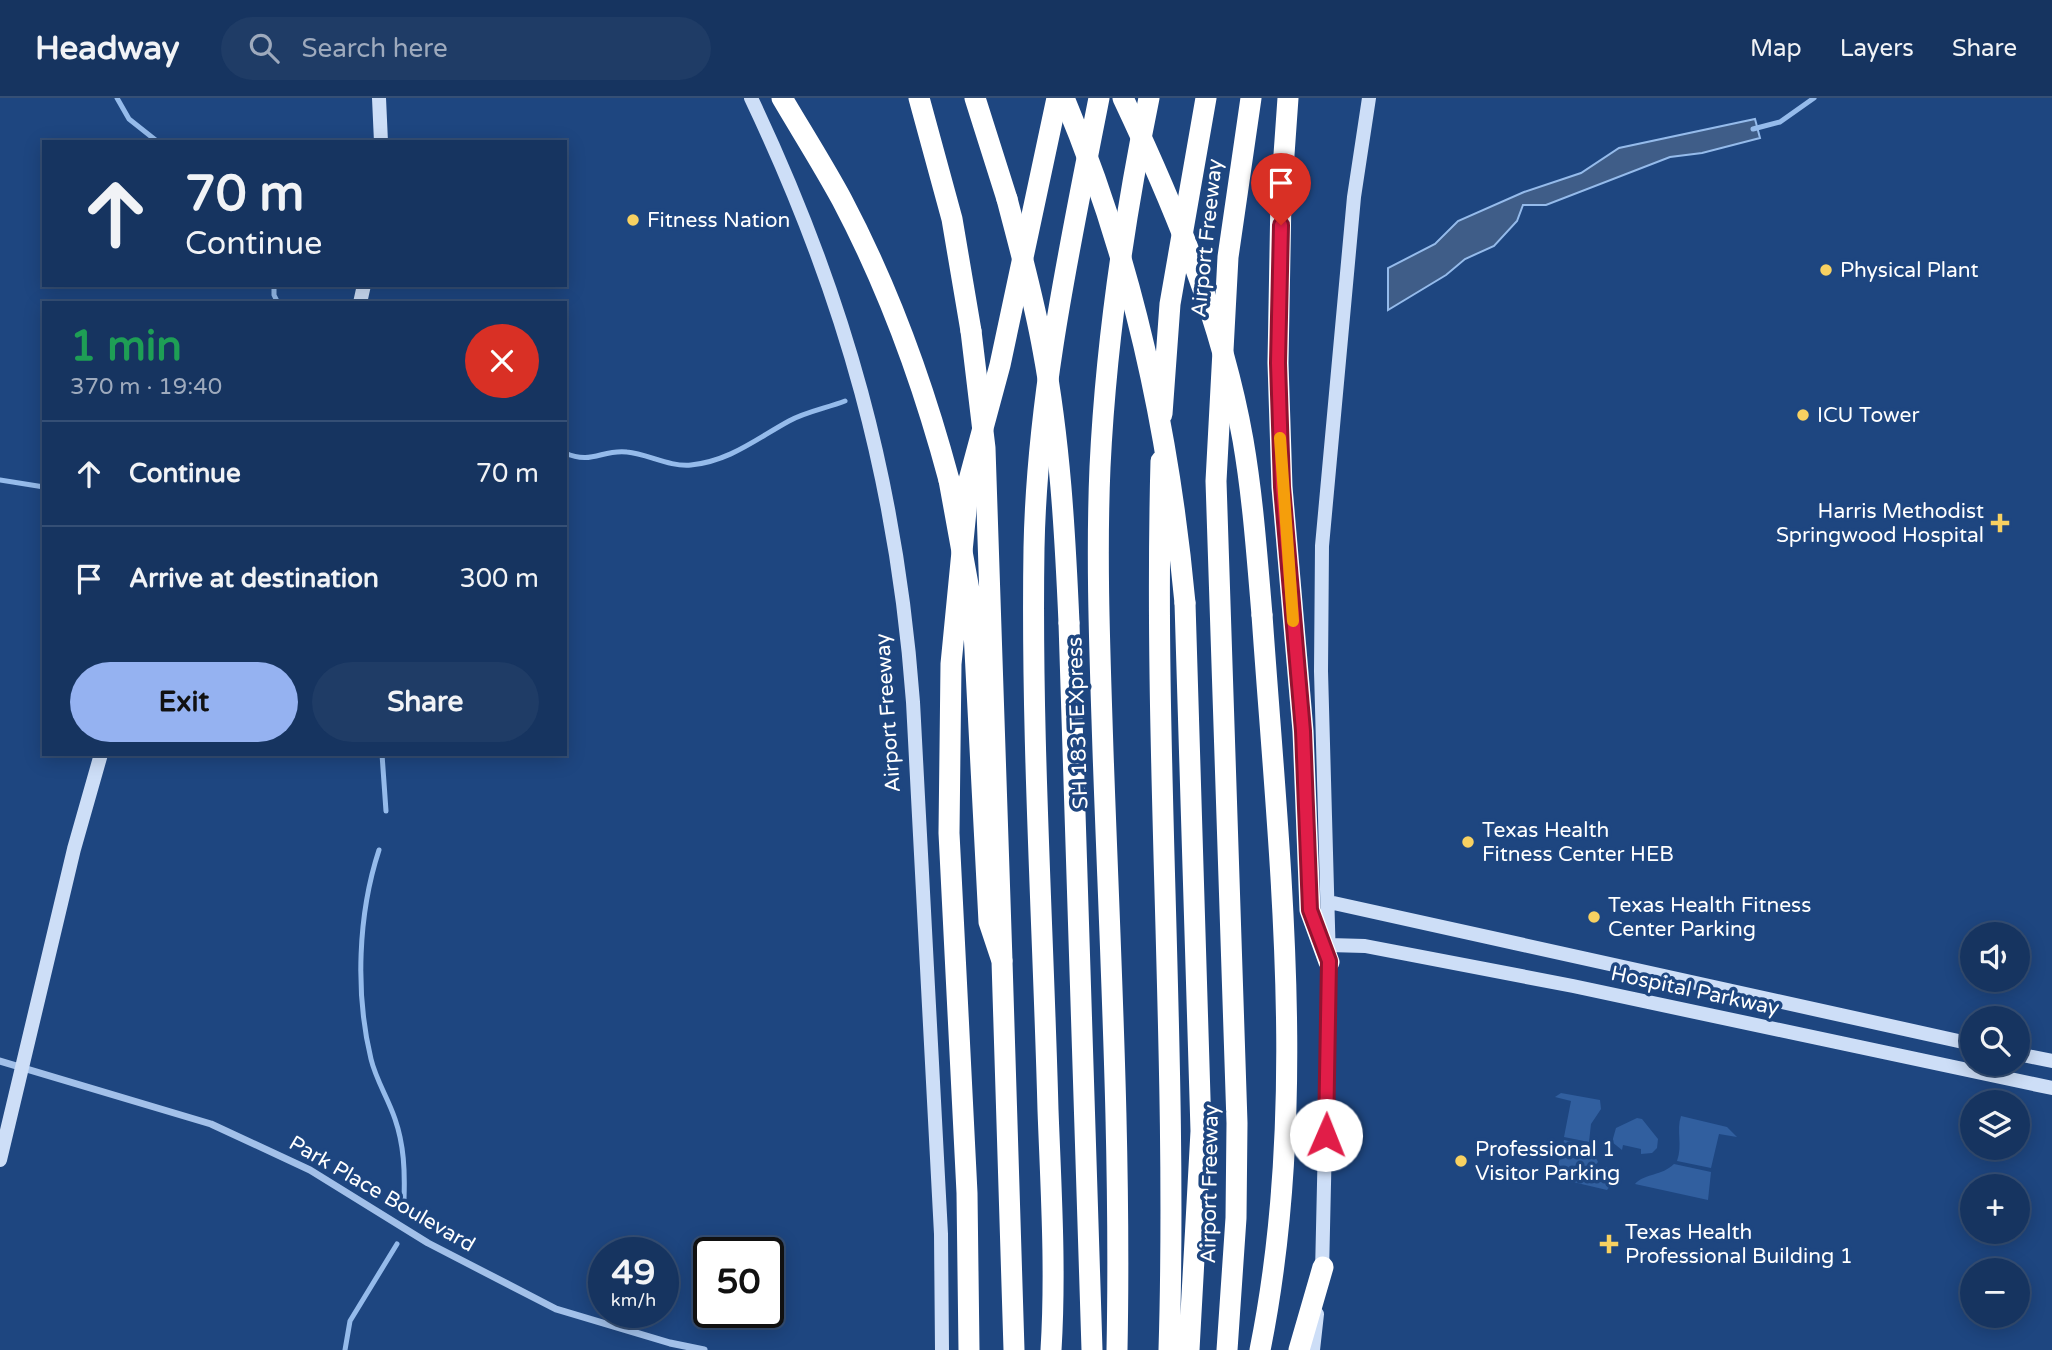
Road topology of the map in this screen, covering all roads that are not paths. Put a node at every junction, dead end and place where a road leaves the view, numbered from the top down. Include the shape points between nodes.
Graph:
1 (379, 98) edge
2 (751, 98) edge
3 (782, 98) edge
4 (919, 98) edge
5 (975, 98) edge
6 (1057, 98) edge
7 (1064, 98) edge
8 (1099, 98) edge
9 (1123, 98) edge
10 (1149, 98) edge
11 (1206, 98) edge
12 (1251, 98) edge
13 (1288, 98) edge
14 (1369, 98) edge
15 (381, 140) edge
16 (100, 756) edge
17 (1329, 902) junction
18 (1329, 953) junction
19 (1002, 961) junction
20 (1960, 1041) edge
21 (2030, 1056) edge
22 (0, 1061) edge
23 (2052, 1061) edge
24 (22, 1066) junction
25 (2051, 1084) edge
26 (0, 1160) edge
27 (1323, 1267) junction
28 (704, 1350) edge
29 (942, 1350) edge
30 (969, 1350) edge
31 (1014, 1350) edge
32 (1052, 1350) edge
33 (1092, 1350) edge
34 (1117, 1350) edge
35 (1169, 1350) edge
36 (1189, 1350) edge
37 (1227, 1350) edge
38 (1260, 1350) edge
39 (1299, 1350) edge
40 (1313, 1350) edge

1 - 15 main road
2 - 29 main road, Airport Freeway via 790,181 833,293 876,443 895,542 914,716 940,1221
3 - 19 highway, bridge via 842,199 878,274 929,405 973,612 989,922
4 - 19 highway, bridge via 952,219 985,448
5 - 33 highway, bridge via 1007,199 1043,349 1065,521
6 - 30 highway via 969,480 951,664 949,820
7 - 36 highway, bridge via 1104,204 1140,327 1170,466 1185,603 1201,1132
8 - 32 highway via 1052,351 1034,545
9 - 38 highway, bridge via 1166,190 1230,380 1254,514 1289,1065 1279,1221
10 - 34 highway, SH 183 TEXpress via 1115,290 1100,467 1100,635 1119,1238
11 - 35 highway via 1170,304 1163,383 1160,677 1172,1240
12 - 37 highway, Airport Freeway via 1228,257 1216,481 1237,1123
13 - 18 highway via 1278,363 1282,487 1303,731 1310,910
14 - 17 main road via 1354,197 1322,546
16 - 24 main road
17 - 18 main road
17 - 20 main road, Hospital Parkway
18 - 25 main road, Hospital Parkway via 1365,946
18 - 27 main road
19 - 31 highway
21 - 23 main road
22 - 24 street, Park Place Boulevard
24 - 26 main road
24 - 28 street, Park Place Boulevard via 211,1124 310,1170 428,1243 556,1308
27 - 39 highway
27 - 40 main road

